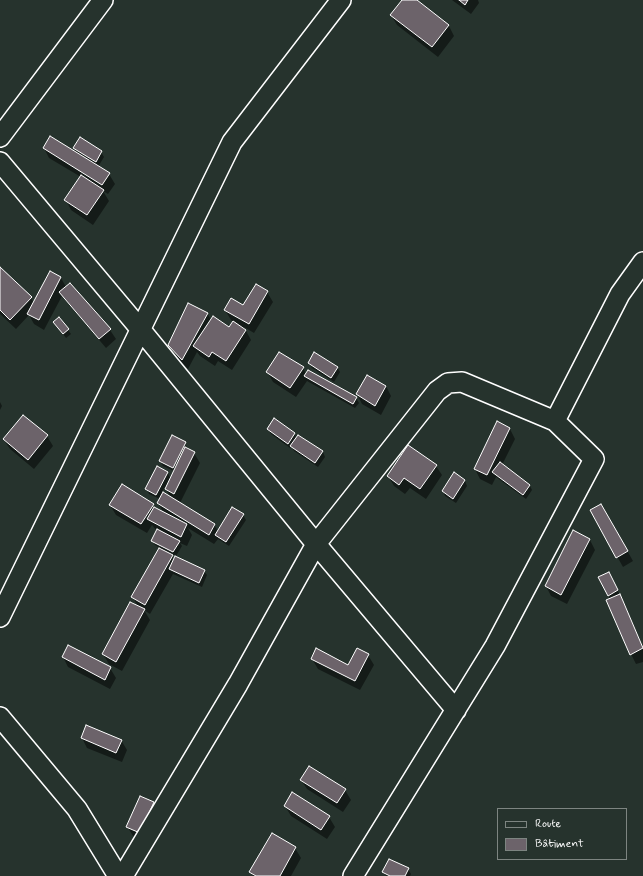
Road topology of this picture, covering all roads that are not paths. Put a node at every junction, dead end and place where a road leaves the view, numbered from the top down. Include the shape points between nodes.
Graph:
1 (103, 0) edge
2 (341, 0) edge
3 (0, 137) edge
4 (1, 167) edge
5 (643, 262) edge
6 (141, 330) junction
7 (555, 421) junction
8 (316, 544) junction
9 (0, 617) edge
10 (456, 710) junction
11 (0, 717) edge
12 (118, 876) edge
13 (123, 876) edge
14 (353, 876) edge

1 - 3 street
2 - 6 street via 232,142
4 - 6 street
5 - 7 street via 620,294
6 - 8 street
6 - 9 street
7 - 8 street via 462,382 448,383 438,391
7 - 10 street via 594,459 495,646
8 - 10 street
8 - 13 street via 238,684
10 - 14 street
11 - 12 street via 77,809

